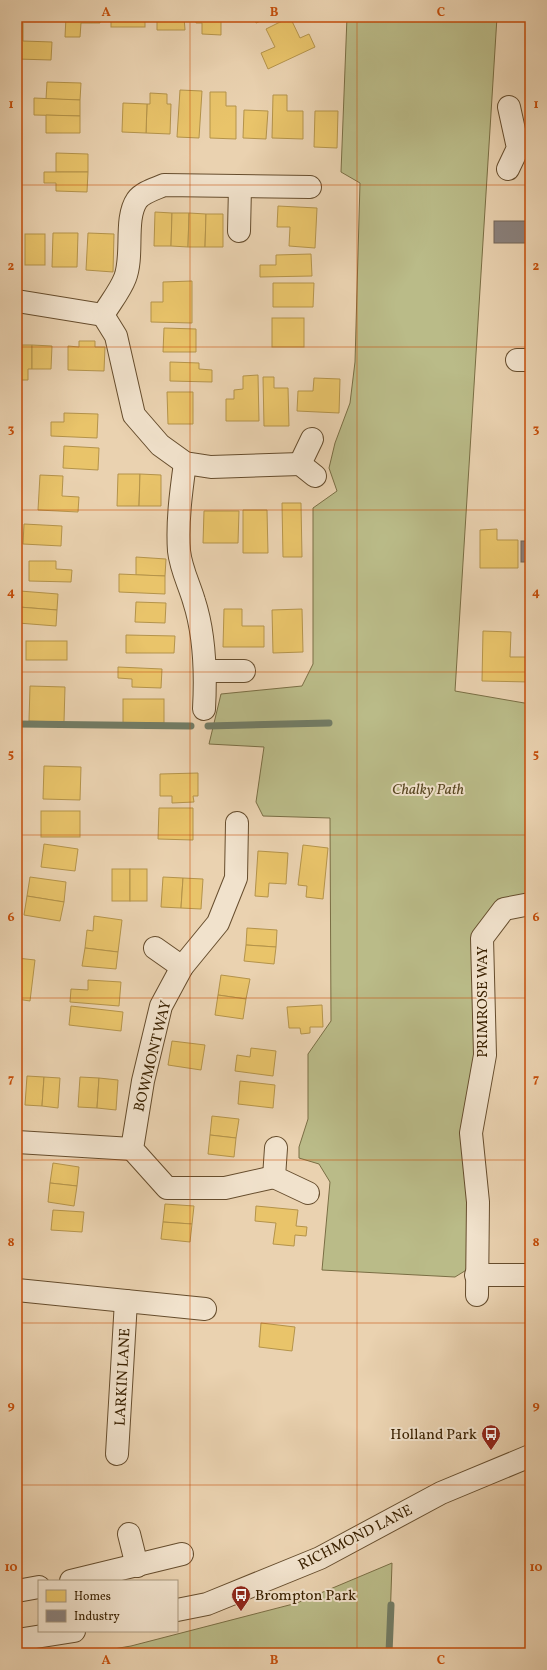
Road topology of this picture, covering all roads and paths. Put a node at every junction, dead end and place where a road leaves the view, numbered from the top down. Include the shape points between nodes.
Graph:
1 (509, 107) dead end
2 (524, 149) edge
3 (508, 169) dead end
4 (240, 187) junction
5 (310, 187) dead end
6 (238, 231) dead end
7 (17, 301) edge
8 (103, 315) junction
9 (312, 439) dead end
10 (185, 463) junction
11 (206, 671) junction
12 (244, 671) dead end
13 (204, 709) dead end
14 (237, 823) dead end
15 (530, 904) edge
16 (155, 948) dead end
17 (182, 967) junction
18 (17, 1142) edge
19 (276, 1148) dead end
20 (132, 1149) junction
21 (274, 1177) junction
22 (308, 1193) dead end
23 (530, 1275) edge
24 (17, 1290) edge
25 (126, 1301) junction
26 (205, 1309) dead end
27 (117, 1454) dead end
28 (530, 1456) edge
29 (129, 1534) dead end
30 (182, 1554) dead end
31 (137, 1566) junction
32 (75, 1580) edge
33 (38, 1587) edge
34 (17, 1591) edge
35 (178, 1610) edge
36 (69, 1632) edge
37 (17, 1640) edge

1 - 2 street
2 - 3 street
4 - 5 street
4 - 6 street
4 - 8 street via 164,185 148,191 137,199 132,215 130,254 125,278
7 - 8 street
8 - 10 street via 116,336 134,415 160,445
9 - 10 street via 307,470 211,467
10 - 11 street via 180,501 179,552 185,579 194,601
11 - 12 street
11 - 13 street
14 - 17 street, BOWMONT WAY via 236,878 218,923
15 - 23 street, PRIMROSE WAY via 504,909 482,938 485,1054 471,1133 478,1202 476,1285
16 - 17 street
17 - 20 street, BOWMONT WAY via 161,1006 143,1081
18 - 20 street
19 - 21 street
20 - 21 street via 167,1188 225,1188
21 - 22 street
24 - 25 street
25 - 26 street
25 - 27 street, LARKIN LANE
28 - 35 street, RICHMOND LANE via 441,1493 320,1558 207,1604
29 - 31 street
30 - 31 street
31 - 32 street
33 - 34 street
36 - 37 street

